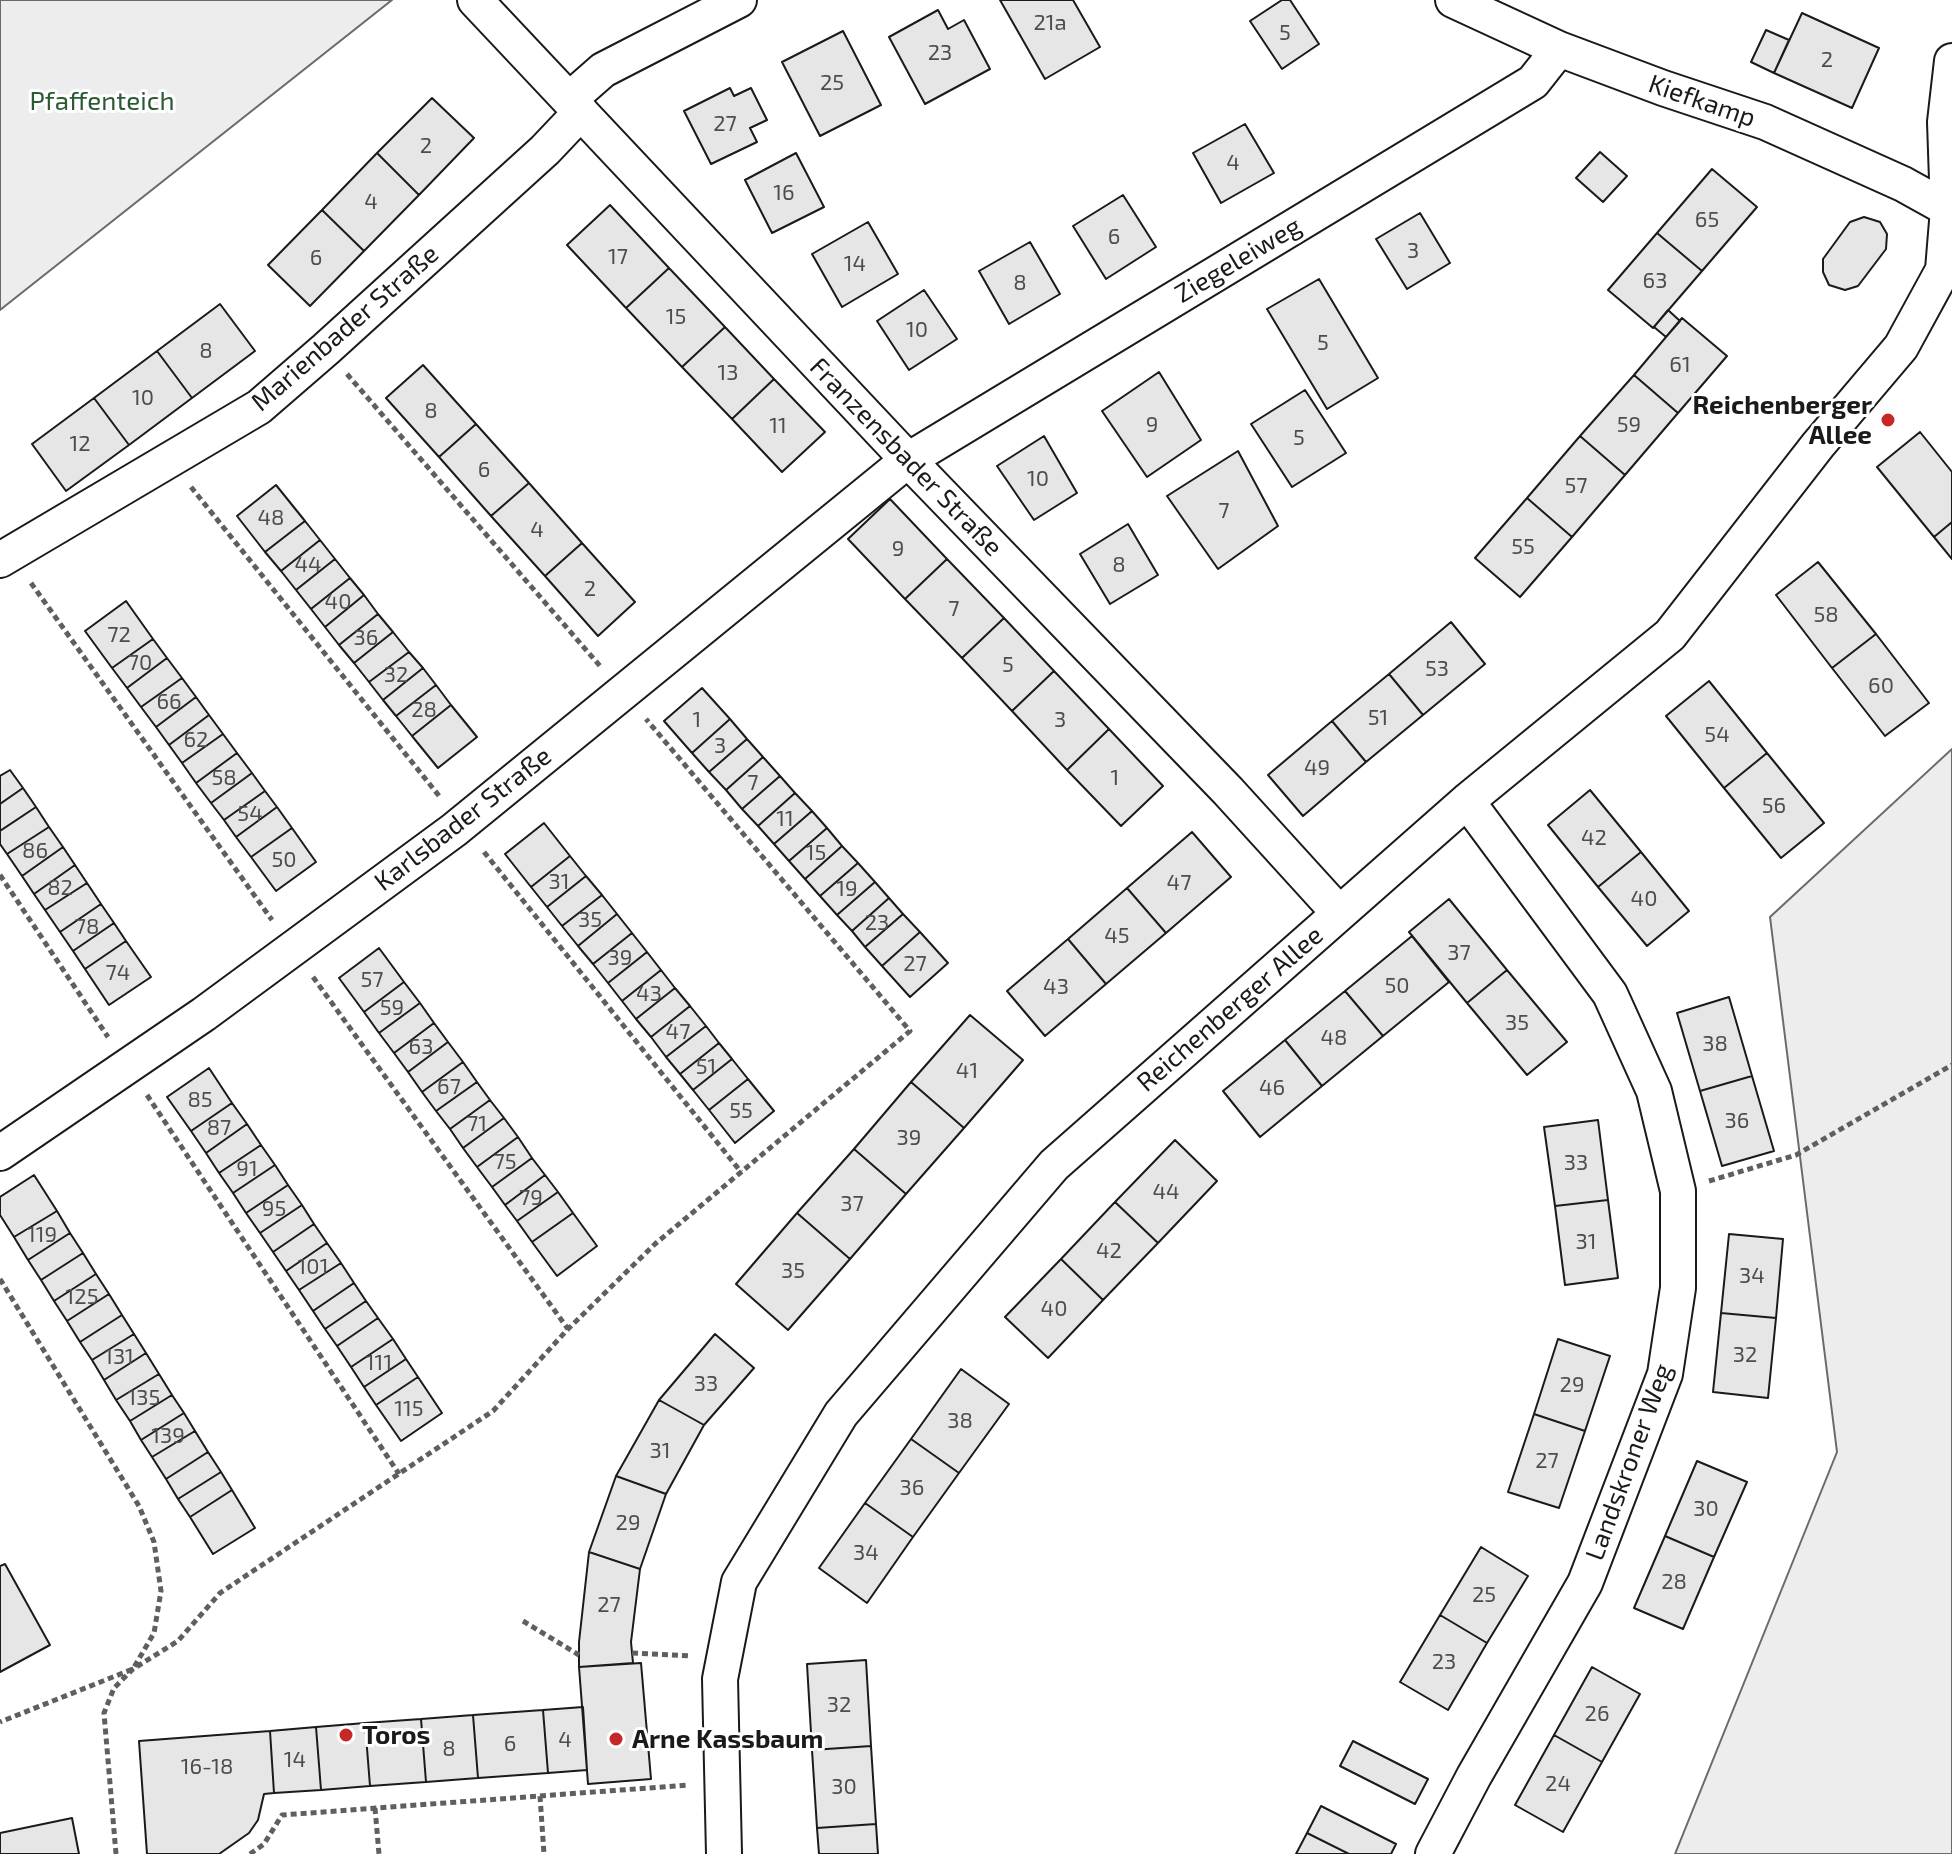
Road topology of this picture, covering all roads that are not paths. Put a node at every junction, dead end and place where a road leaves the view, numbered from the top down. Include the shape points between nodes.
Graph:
1 (475, 0) edge
2 (739, 0) edge
3 (1453, 0) edge
4 (1559, 49) junction
5 (1952, 61) edge
6 (576, 106) junction
7 (1948, 209) junction
8 (1947, 275) edge
9 (908, 460) junction
10 (0, 560) edge
11 (1467, 801) junction
12 (1339, 913) junction
13 (0, 1153) edge
14 (724, 1854) edge
15 (1433, 1854) edge

1 - 6 street, Franzensbader Straße
2 - 6 street, Marienbader Straße via 603,70
3 - 4 street, Kiefkamp
4 - 7 street, Kiefkamp via 1765,122
4 - 9 street, Ziegeleiweg via 1533,82
5 - 7 street via 1945,122
6 - 9 street, Franzensbader Straße
6 - 10 street, Marienbader Straße via 545,150 259,407
7 - 8 street
8 - 11 street, Reichenberger Allee via 1901,347 1670,635
9 - 12 street, Franzensbader Straße
9 - 13 street, Karlsbader Straße via 454,830 204,1014
11 - 12 street, Reichenberger Allee
11 - 15 street, Landskroner Weg via 1610,994 1654,1091 1678,1191 1678,1288 1665,1374 1585,1583
12 - 14 street, Reichenberger Allee via 1054,1165 841,1414 739,1582 720,1679

